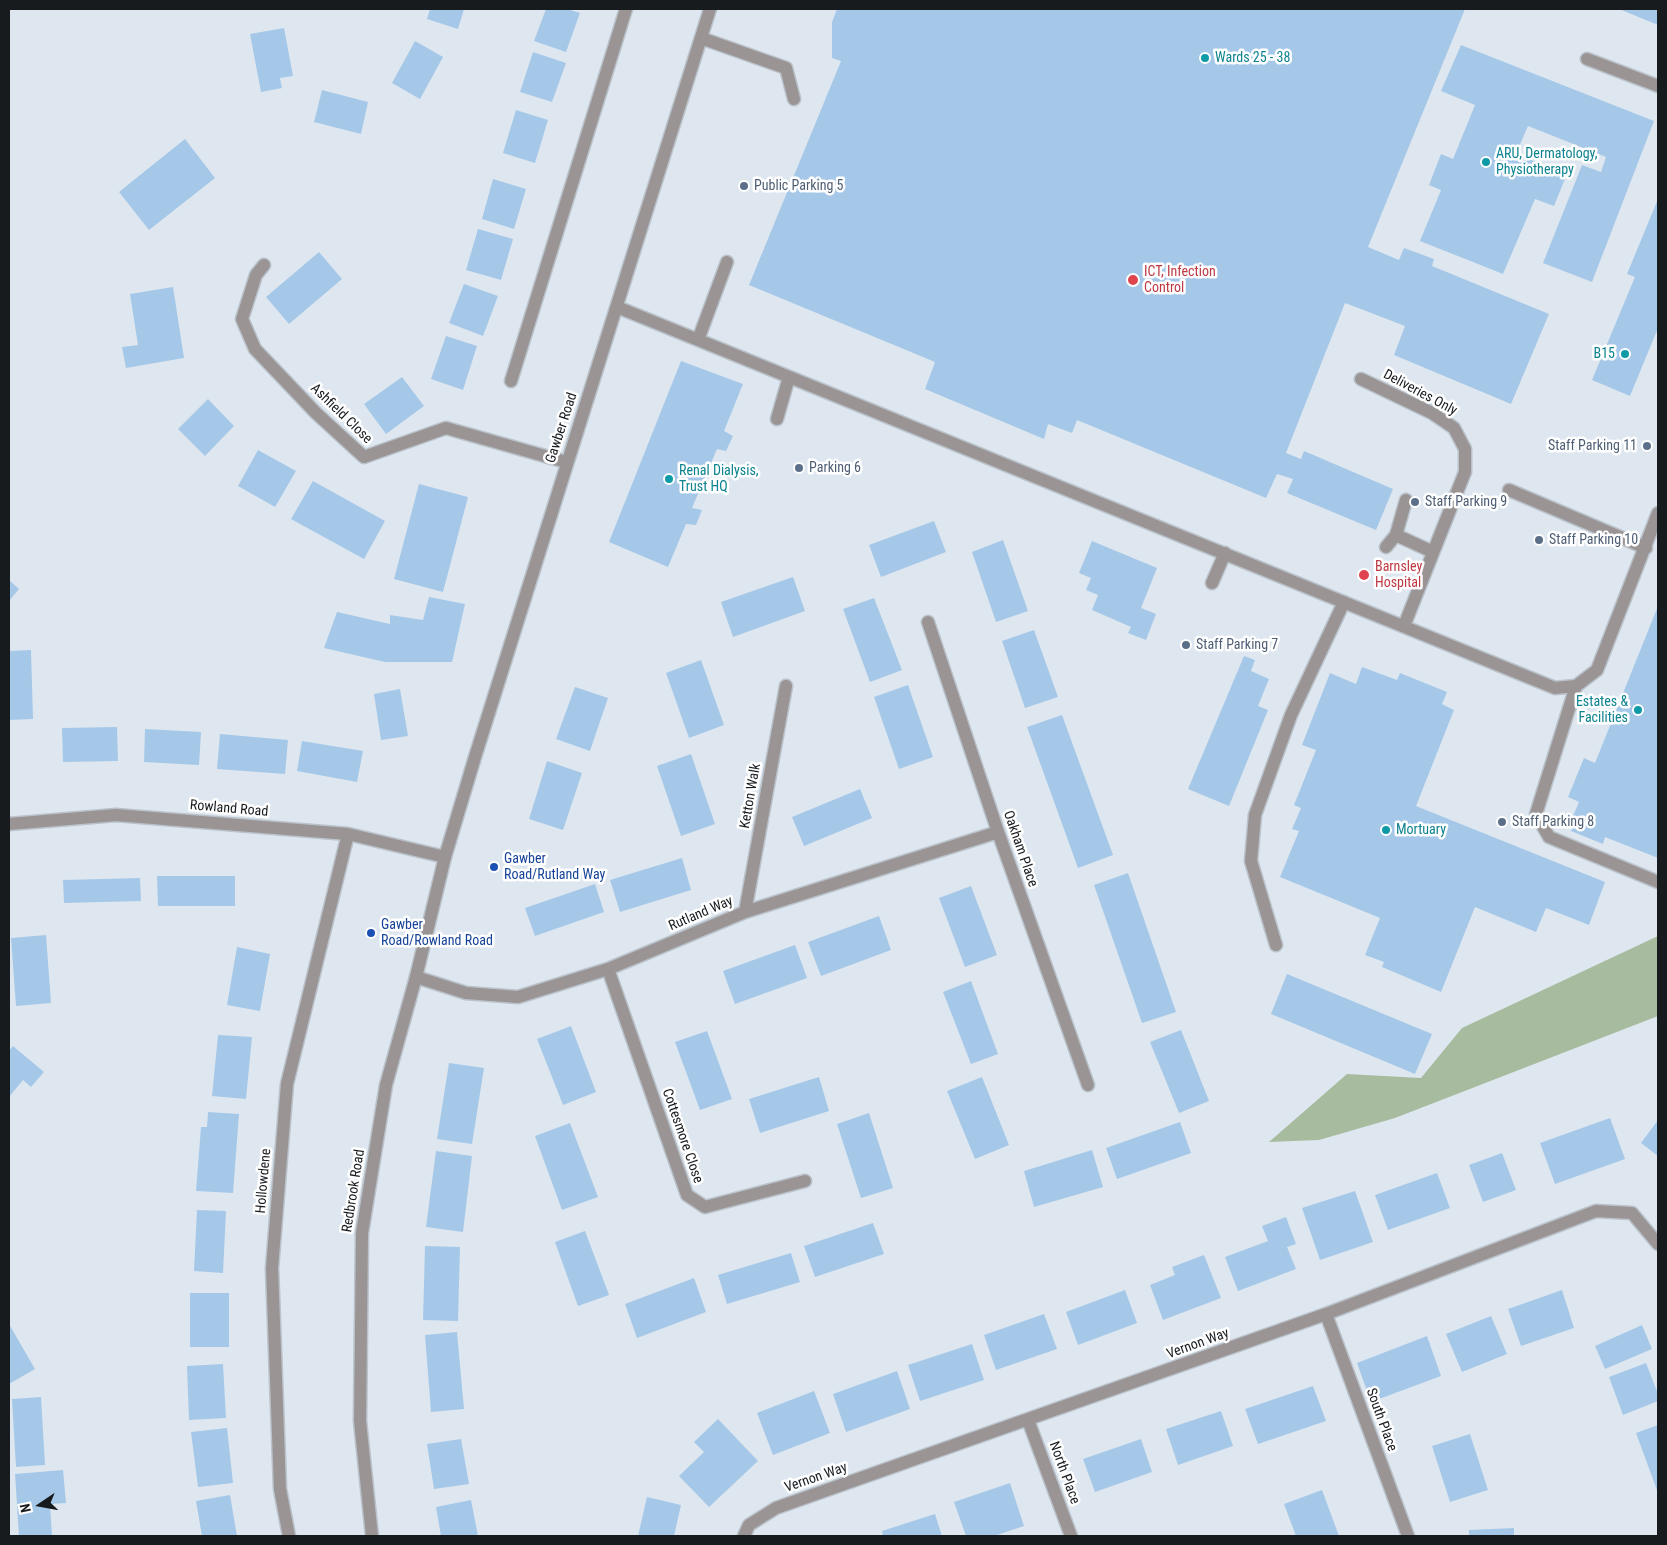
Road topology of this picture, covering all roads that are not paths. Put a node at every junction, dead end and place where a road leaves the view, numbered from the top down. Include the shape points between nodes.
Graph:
1 (626, 9) edge
2 (710, 9) edge
3 (701, 38) junction
4 (1587, 59) dead end
5 (1658, 86) edge
6 (794, 99) dead end
7 (728, 262) dead end
8 (264, 265) dead end
9 (617, 307) junction
10 (698, 340) junction
11 (789, 377) junction
12 (1361, 378) dead end
13 (511, 381) dead end
14 (777, 419) dead end
15 (566, 462) junction
16 (1509, 490) dead end
17 (1406, 500) dead end
18 (1658, 513) edge
19 (1396, 535) junction
20 (1386, 547) dead end
21 (1646, 548) junction
22 (1433, 552) junction
23 (1225, 554) junction
24 (1212, 583) dead end
25 (1344, 602) junction
26 (928, 622) dead end
27 (1404, 626) junction
28 (786, 686) dead end
29 (1576, 686) junction
30 (9, 824) edge
31 (998, 832) junction
32 (348, 834) junction
33 (445, 857) junction
34 (1658, 882) edge
35 (745, 912) junction
36 (1276, 945) dead end
37 (608, 969) junction
38 (416, 977) junction
39 (1088, 1085) dead end
40 (805, 1181) dead end
41 (1658, 1244) edge
42 (1326, 1314) junction
43 (1028, 1420) junction
44 (288, 1536) edge
45 (372, 1536) edge
46 (744, 1536) edge
47 (1072, 1536) edge
48 (1408, 1536) edge

1 - 13 street
2 - 3 street, Gawber Road
3 - 6 street via 786,68
3 - 9 street, Gawber Road
4 - 5 street
7 - 10 street
8 - 15 street, Ashfield Close via 256,275 242,319 255,349 316,413 364,457 446,428
9 - 10 street
9 - 15 street, Gawber Road
10 - 11 street
11 - 14 street
11 - 23 street
12 - 22 street, Deliveries Only via 1432,413 1454,428 1465,449 1465,472
15 - 33 street, Gawber Road
16 - 21 street
17 - 19 street
18 - 21 street
19 - 20 street
19 - 22 street
21 - 29 street via 1597,670
22 - 27 street, Deliveries Only
23 - 24 street
23 - 25 street
25 - 27 street
25 - 36 street via 1291,715 1255,815 1251,861
26 - 31 street, Oakham Place
27 - 29 street via 1555,688
28 - 35 street, Ketton Walk
29 - 34 street via 1536,814 1548,837
30 - 32 street, Rowland Road via 116,815
31 - 35 street, Rutland Way
31 - 39 street, Oakham Place
32 - 33 street, Rowland Road
32 - 44 street, Hollowdene via 286,1094 272,1268 280,1489
33 - 38 street, Redbrook Road
35 - 37 street, Rutland Way
37 - 38 street, Rutland Way via 518,997 466,992
37 - 40 street, Cottesmore Close via 687,1195 705,1207
38 - 45 street, Redbrook Road via 386,1085 362,1233 360,1421
41 - 42 street, Vernon Way via 1632,1213 1596,1211
42 - 43 street, Vernon Way
42 - 48 street, South Place
43 - 46 street, Vernon Way via 776,1508 749,1525
43 - 47 street, North Place

